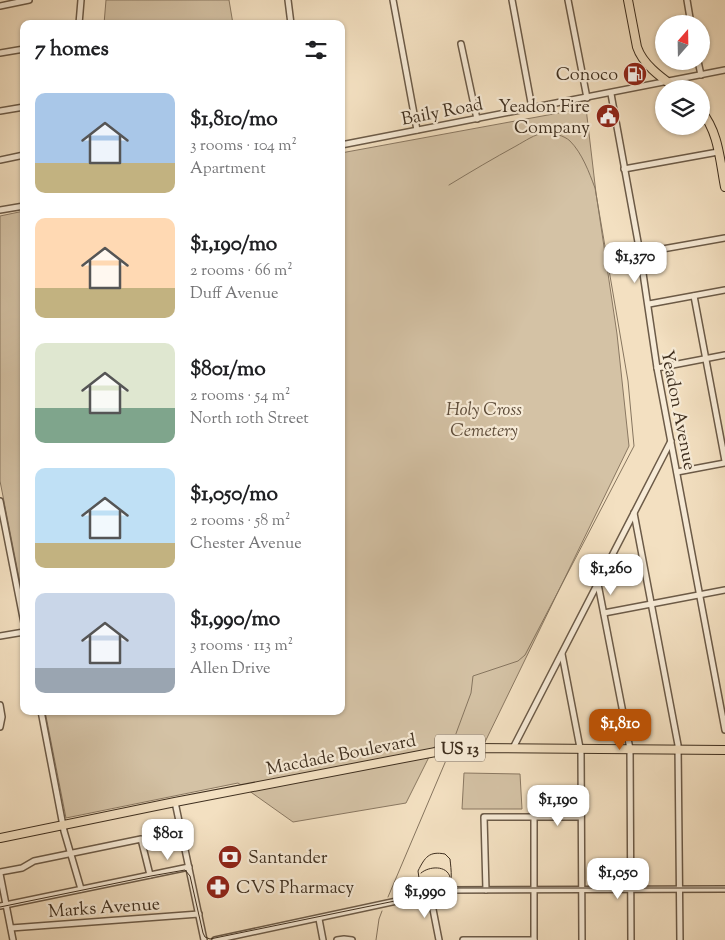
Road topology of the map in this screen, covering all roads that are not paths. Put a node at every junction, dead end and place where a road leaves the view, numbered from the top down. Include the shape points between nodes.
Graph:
1 (29, 0) edge
2 (81, 0) edge
3 (288, 0) edge
4 (394, 0) edge
5 (512, 0) edge
6 (568, 0) edge
7 (628, 0) edge
8 (687, 0) edge
9 (3, 4) edge
10 (690, 15) edge
11 (79, 20) edge
12 (291, 20) edge
13 (461, 44) dead end
14 (20, 49) edge
15 (0, 53) edge
16 (700, 70) edge
17 (725, 70) edge
18 (701, 75) junction
19 (665, 80) edge
20 (677, 80) edge
21 (655, 85) edge
22 (611, 94) junction
23 (587, 98) junction
24 (20, 107) edge
25 (532, 108) junction
26 (0, 111) edge
27 (477, 119) junction
28 (710, 125) edge
29 (417, 130) junction
30 (345, 144) edge
31 (718, 152) junction
32 (20, 156) edge
33 (0, 160) edge
34 (624, 169) junction
35 (725, 187) edge
36 (20, 207) edge
37 (0, 210) edge
38 (725, 238) edge
39 (640, 253) junction
40 (725, 290) edge
41 (694, 296) junction
42 (649, 304) junction
43 (725, 355) edge
44 (705, 359) junction
45 (657, 368) junction
46 (671, 441) junction
47 (662, 460) junction
48 (725, 462) edge
49 (676, 463) junction
50 (677, 472) junction
51 (0, 501) edge
52 (634, 513) junction
53 (624, 533) junction
54 (639, 533) junction
55 (598, 584) junction
56 (725, 590) edge
57 (700, 595) junction
58 (20, 603) edge
59 (652, 604) junction
60 (604, 613) junction
61 (20, 633) edge
62 (0, 636) edge
63 (562, 654) junction
64 (0, 705) edge
65 (42, 715) edge
66 (0, 727) edge
67 (725, 730) edge
68 (514, 748) junction
69 (580, 749) junction
70 (630, 749) junction
71 (678, 749) junction
72 (725, 750) edge
73 (175, 802) junction
74 (534, 817) junction
75 (581, 817) junction
76 (63, 825) junction
77 (0, 838) edge
78 (71, 852) junction
79 (189, 867) junction
80 (0, 873) edge
81 (150, 875) junction
82 (81, 889) junction
83 (486, 890) junction
84 (533, 890) junction
85 (582, 890) junction
86 (631, 890) junction
87 (680, 890) junction
88 (725, 890) edge
89 (430, 894) junction
90 (3, 906) edge
91 (198, 914) junction
92 (319, 919) junction
93 (11, 928) junction
94 (13, 940) edge
95 (204, 940) edge
96 (216, 940) edge
97 (323, 940) edge
98 (337, 940) edge
99 (352, 940) edge
100 (440, 940) edge
101 (463, 940) edge
102 (534, 940) edge
103 (582, 940) edge
104 (631, 940) edge
105 (680, 940) edge

1 - 9 street
2 - 11 street
3 - 12 street
4 - 29 street
5 - 25 street
6 - 23 street
7 - 19 main road via 639,52
8 - 10 street
13 - 27 street
14 - 15 street
16 - 18 street
17 - 18 street, Baily Road
18 - 20 street, Baily Road
21 - 22 street, Baily Road
22 - 23 street, Baily Road
22 - 34 street, Yeadon Avenue
23 - 25 street, Baily Road
24 - 26 street
25 - 27 street, Baily Road
27 - 29 street, Baily Road
28 - 31 main road
29 - 30 street, Baily Road
31 - 34 street
31 - 35 main road
32 - 33 street
34 - 39 street, Yeadon Avenue
36 - 37 street
38 - 39 street
39 - 42 street, Yeadon Avenue
40 - 41 street
41 - 42 street
41 - 44 street
42 - 45 street, Yeadon Avenue
43 - 44 street
44 - 45 street
44 - 48 street
45 - 46 street, Yeadon Avenue
46 - 47 street
46 - 49 street, Yeadon Avenue
47 - 49 street via 669,457
47 - 52 street
48 - 50 street
49 - 50 street, Yeadon Avenue
50 - 57 street, Yeadon Avenue
51 - 58 street
52 - 53 street
52 - 54 street
53 - 54 street via 632,529
53 - 55 street
54 - 59 street
55 - 60 street
55 - 63 street
56 - 57 street
57 - 59 street
57 - 67 street, Yeadon Avenue
59 - 60 street
59 - 71 street
60 - 70 street
61 - 62 street
63 - 68 street
63 - 69 street
64 - 66 street
65 - 76 street
68 - 69 main road, Macdade Boulevard / US 13
68 - 73 main road, Macdade Boulevard / US 13 via 430,752
69 - 70 main road, Macdade Boulevard / US 13
69 - 75 street
70 - 71 main road, Macdade Boulevard / US 13
70 - 86 street
71 - 72 main road, Macdade Boulevard / US 13
71 - 87 street
73 - 76 main road, US 13
73 - 79 street
74 - 75 street
74 - 83 street via 484,818
74 - 84 street
75 - 85 street
76 - 77 main road, US 13
76 - 78 street
78 - 80 street via 34,860 22,868
78 - 81 street via 141,839
78 - 82 street
79 - 81 street
79 - 91 street
80 - 90 street
81 - 82 street
82 - 90 street
83 - 84 street
83 - 89 street
84 - 85 street
84 - 102 street
85 - 86 street
85 - 103 street
86 - 87 street
86 - 104 street
87 - 88 street
87 - 105 street
89 - 92 street
89 - 100 street
90 - 93 street
91 - 93 street, Marks Avenue
91 - 95 street
92 - 96 street
92 - 97 street
93 - 94 street
98 - 99 street
101 - 102 street

